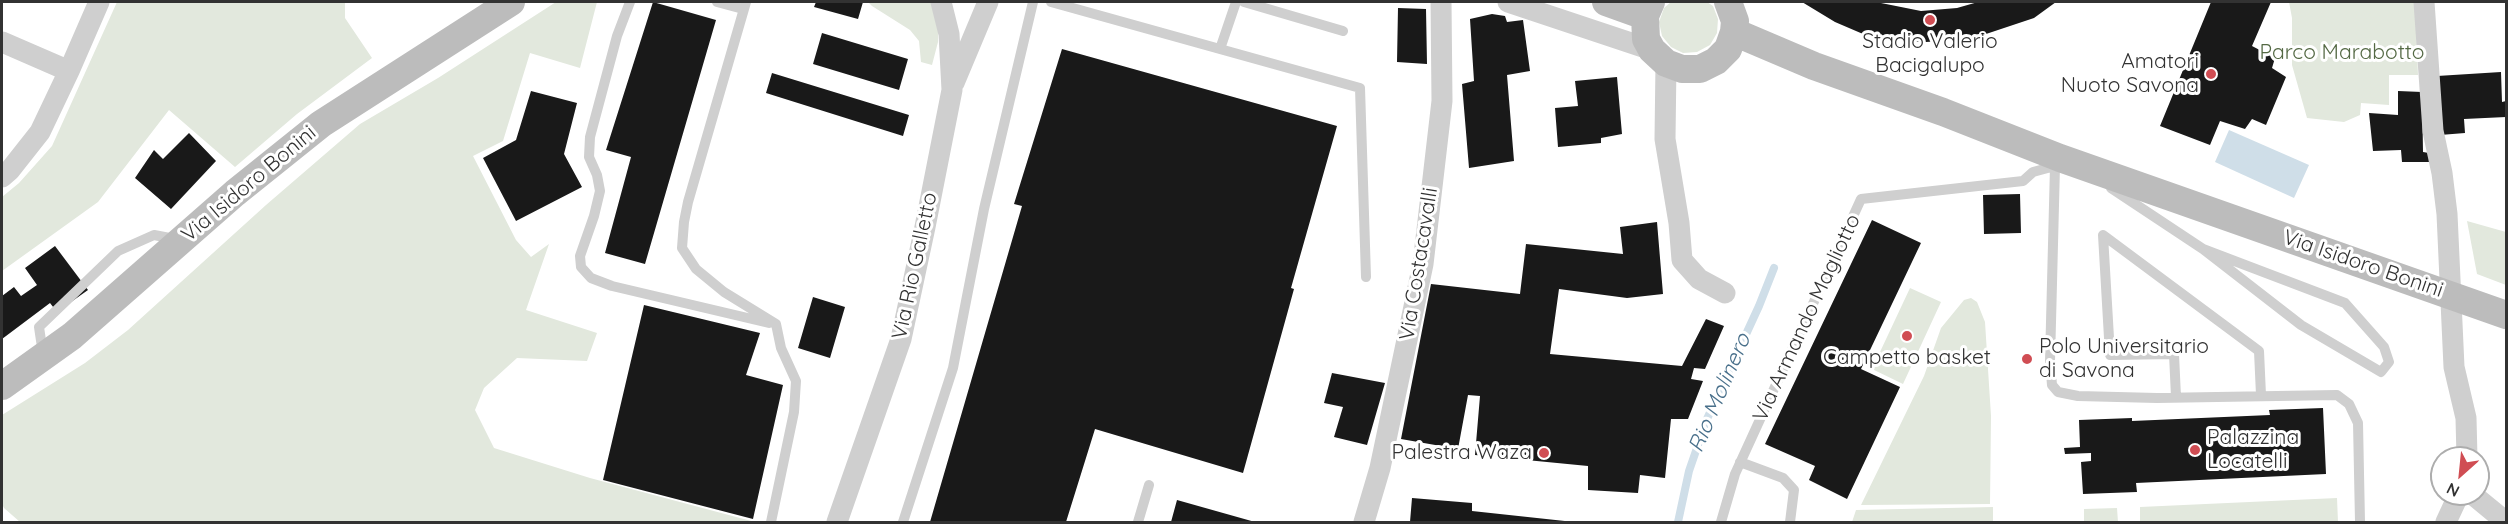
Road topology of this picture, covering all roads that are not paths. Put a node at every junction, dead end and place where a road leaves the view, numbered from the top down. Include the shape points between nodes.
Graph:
1 (99, 2) edge
2 (511, 2) edge
3 (630, 2) edge
4 (717, 2) edge
5 (941, 2) edge
6 (988, 2) edge
7 (1033, 2) edge
8 (1051, 2) edge
9 (1236, 2) edge
10 (1244, 2) edge
11 (1441, 2) edge
12 (1508, 2) edge
13 (1606, 2) edge
14 (1728, 2) edge
15 (2424, 2) edge
16 (745, 5) edge
17 (1648, 9) edge
18 (1344, 31) dead end
19 (1734, 32) junction
20 (2, 42) edge
21 (1220, 49) junction
22 (1659, 57) junction
23 (69, 71) junction
24 (952, 90) junction
25 (2058, 162) junction
26 (2, 177) edge
27 (2203, 249) junction
28 (1366, 277) dead end
29 (1725, 293) dead end
30 (2452, 295) junction
31 (2506, 315) edge
32 (776, 324) junction
33 (2, 386) edge
34 (2261, 395) junction
35 (2176, 397) junction
36 (2467, 446) edge
37 (1740, 462) junction
38 (1149, 485) dead end
39 (2453, 506) edge
40 (2487, 506) edge
41 (771, 522) edge
42 (837, 522) edge
43 (903, 522) edge
44 (1138, 522) edge
45 (1364, 522) edge
46 (1721, 522) edge
47 (1790, 522) edge
48 (2360, 522) edge
49 (2446, 522) edge
50 (2506, 522) edge

1 - 23 street
2 - 33 street, Via Isidoro Bonini via 321,124 234,193 72,336
3 - 32 lane via 590,137 589,156 600,191 580,256 581,267 591,278 612,286
4 - 16 lane
5 - 24 street, Via Rio Galletto via 949,34
6 - 24 street
7 - 43 lane via 984,209 953,368
8 - 21 lane
9 - 21 lane
10 - 18 lane
11 - 45 street, Via Costacavalli via 1442,101 1423,264 1380,468
12 - 22 street
13 - 17 street
14 - 19 street via 1735,21
15 - 30 street via 2433,131 2447,214
16 - 32 lane via 688,202 682,248 696,269 724,292
17 - 22 street via 1646,39
19 - 22 street via 1728,49 1716,62 1700,69 1682,69
19 - 25 street via 1814,66 1943,112
20 - 23 street
21 - 28 lane via 1360,88
22 - 29 street via 1665,139 1682,260 1699,279
23 - 26 street via 40,132
24 - 42 street, Via Rio Galletto via 901,339
25 - 27 lane via 2124,196
25 - 30 street, Via Isidoro Bonini
25 - 35 lane via 2050,307 2052,385 2058,393 2078,396
25 - 37 lane, Via Armando Magliotto via 2033,172 2023,181 1862,199
27 - 27 lane via 2345,303 2384,347 2389,362 2380,372 2301,325
30 - 31 street, Via Isidoro Bonini
30 - 36 street via 2454,367 2466,418
32 - 41 lane via 781,348 796,381 794,412
34 - 35 lane
34 - 35 lane via 2259,351 2103,235 2110,355 2174,354
34 - 48 lane via 2337,395 2349,404 2358,423
37 - 46 lane
37 - 47 lane via 1783,478 1794,490
38 - 44 lane
39 - 49 street
40 - 50 street

